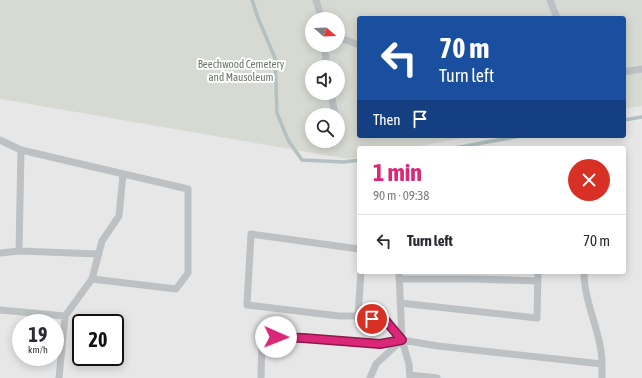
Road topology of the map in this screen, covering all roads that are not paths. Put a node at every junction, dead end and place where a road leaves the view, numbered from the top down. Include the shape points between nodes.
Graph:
1 (316, 0) edge
2 (550, 0) edge
3 (320, 12) edge
4 (557, 16) edge
5 (345, 40) edge
6 (357, 44) edge
7 (642, 69) edge
8 (626, 72) edge
9 (0, 140) edge
10 (21, 150) junction
11 (123, 174) junction
12 (357, 248) edge
13 (18, 251) junction
14 (0, 253) edge
15 (99, 254) junction
16 (361, 274) edge
17 (538, 274) edge
18 (584, 274) edge
19 (399, 276) edge
20 (92, 279) junction
21 (538, 281) junction
22 (400, 303) junction
23 (0, 310) edge
24 (65, 316) junction
25 (358, 316) junction
26 (402, 340) junction
27 (602, 364) junction
28 (410, 376) edge
29 (59, 378) edge
30 (261, 378) edge
31 (370, 378) edge
32 (437, 378) edge
33 (602, 378) edge

1 - 3 lane
2 - 4 lane
5 - 6 lane
7 - 8 lane
9 - 10 lane
10 - 11 lane
10 - 13 lane
11 - 15 lane via 119,216 102,241
11 - 20 lane via 188,189 188,273 176,289
12 - 25 lane via 251,234 247,305
13 - 14 lane
13 - 15 lane
15 - 20 lane
16 - 25 lane
17 - 21 lane
18 - 27 lane via 584,286 602,353
19 - 21 lane
19 - 22 lane
20 - 24 lane
21 - 22 lane via 537,318
22 - 26 lane
23 - 24 lane
24 - 29 lane
25 - 26 lane via 386,321
26 - 27 lane
26 - 28 lane
26 - 30 lane via 380,344 262,337
26 - 31 lane via 376,364
27 - 33 lane
28 - 32 lane

